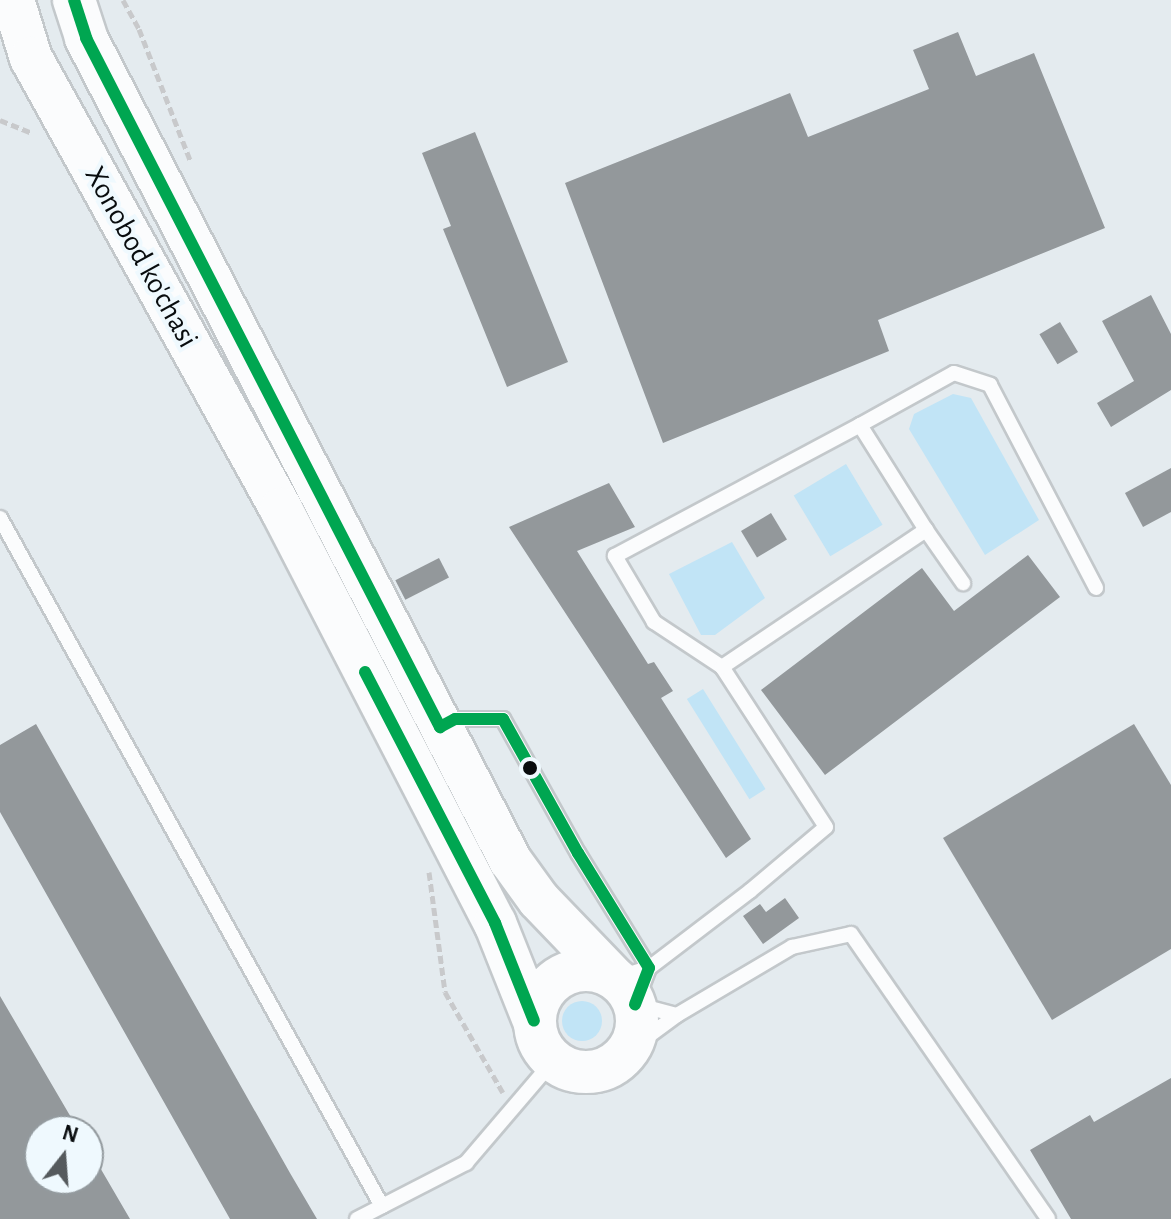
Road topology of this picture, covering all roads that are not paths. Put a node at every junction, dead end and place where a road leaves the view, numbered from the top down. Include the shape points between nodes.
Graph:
1 (13, 0) edge
2 (80, 19) edge
3 (16, 65) edge
4 (860, 425) junction
5 (298, 500) junction
6 (0, 518) edge
7 (926, 530) junction
8 (963, 583) dead end
9 (1096, 588) dead end
10 (722, 667) junction
11 (447, 723) junction
12 (539, 900) junction
13 (495, 923) junction
14 (633, 983) junction
15 (677, 1015) junction
16 (534, 1021) junction
17 (628, 1051) junction
18 (553, 1061) junction
19 (382, 1206) junction
20 (357, 1219) edge
21 (1048, 1219) edge

1 - 3 street, Xonobod ko'chasi
2 - 3 street
2 - 5 street, Xonobod ko'chasi
3 - 5 street, Xonobod ko'chasi
4 - 7 lane
4 - 9 lane via 954,373 990,385
4 - 10 lane via 615,556 654,622
5 - 11 street, Xonobod ko'chasi
5 - 13 street, Xonobod ko'chasi
6 - 19 lane
7 - 8 lane
7 - 10 lane
10 - 14 lane via 826,827
11 - 12 street, Xonobod ko'chasi via 510,860
11 - 14 lane via 503,719 578,853
12 - 13 street via 523,921
12 - 14 street, Xonobod ko'chasi
13 - 16 street, Xonobod ko'chasi
14 - 15 lane
14 - 16 street via 591,971 567,973 543,992
14 - 17 street via 636,1028
15 - 17 lane
15 - 21 lane via 792,947 851,934
16 - 18 street, Xonobod ko'chasi via 543,1050
17 - 18 street via 601,1071 568,1069
18 - 19 lane via 466,1163
19 - 20 lane

